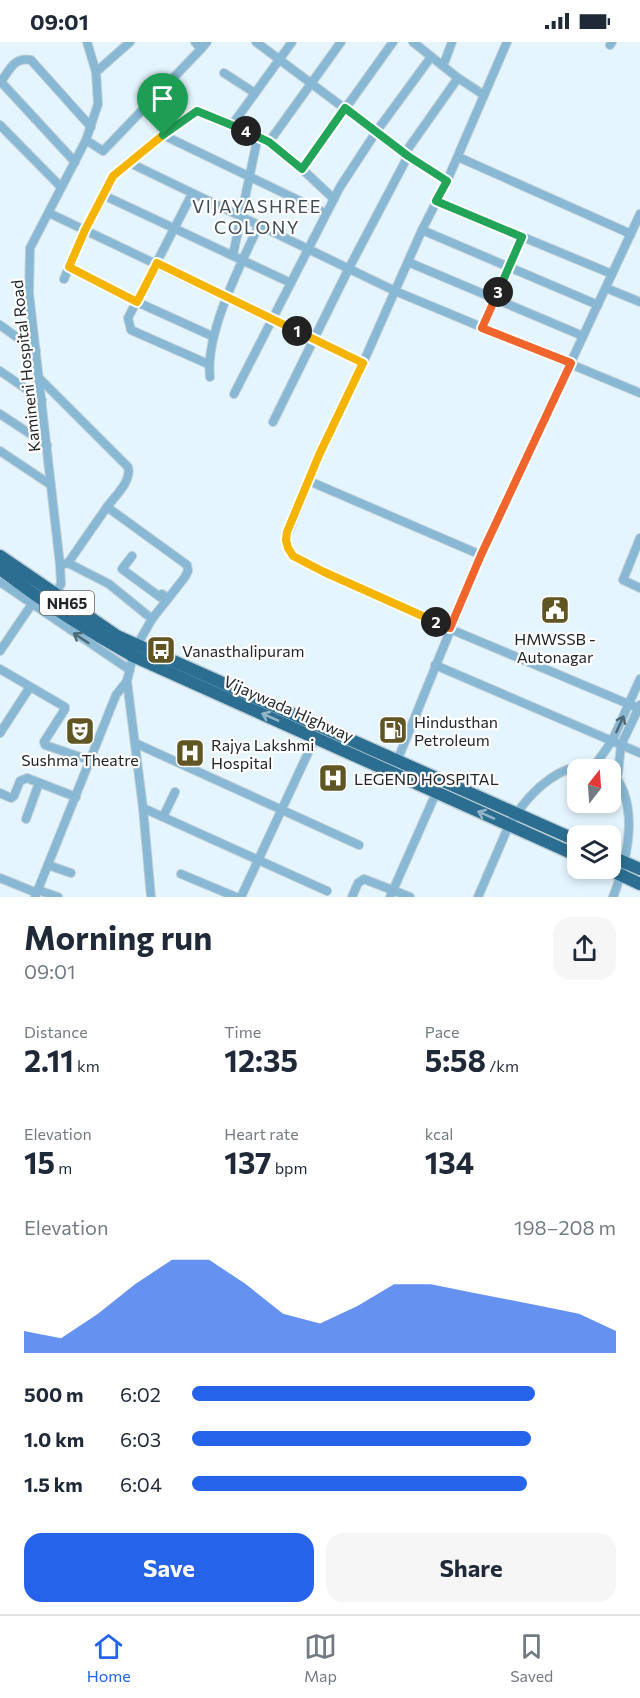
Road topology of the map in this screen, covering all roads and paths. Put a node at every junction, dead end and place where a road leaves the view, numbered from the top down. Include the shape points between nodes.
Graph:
1 (87, 42) edge
2 (130, 42) edge
3 (195, 42) edge
4 (256, 42) edge
5 (292, 42) edge
6 (341, 42) edge
7 (393, 42) edge
8 (452, 42) edge
9 (507, 42) edge
10 (417, 43) edge
11 (204, 46) edge
12 (431, 57) junction
13 (279, 60) junction
14 (443, 66) junction
15 (96, 72) junction
16 (225, 73) dead end
17 (458, 78) junction
18 (1, 82) edge
19 (312, 84) junction
20 (255, 93) junction
21 (484, 95) junction
22 (345, 108) junction
23 (0, 125) edge
24 (232, 125) junction
25 (91, 127) junction
26 (376, 132) junction
27 (163, 135) junction
28 (258, 136) junction
29 (86, 140) junction
30 (269, 142) junction
31 (406, 154) junction
32 (458, 157) junction
33 (75, 162) junction
34 (128, 162) junction
35 (302, 169) junction
36 (250, 177) junction
37 (447, 181) junction
38 (61, 187) junction
39 (192, 194) junction
40 (103, 195) junction
41 (334, 199) junction
42 (436, 201) junction
43 (49, 213) junction
44 (325, 213) junction
45 (640, 214) edge
46 (240, 216) junction
47 (259, 225) junction
48 (174, 228) junction
49 (85, 230) junction
50 (422, 230) junction
51 (631, 234) junction
52 (522, 237) junction
53 (308, 249) junction
54 (233, 255) junction
55 (243, 260) junction
56 (408, 262) junction
57 (157, 263) junction
58 (69, 267) junction
59 (509, 267) junction
60 (349, 268) junction
61 (612, 274) junction
62 (64, 279) dead end
63 (291, 283) junction
64 (606, 288) junction
65 (395, 291) junction
66 (228, 297) junction
67 (495, 299) junction
68 (137, 302) junction
69 (640, 302) edge
70 (598, 304) junction
71 (273, 319) junction
72 (0, 325) edge
73 (482, 328) junction
74 (212, 336) junction
75 (583, 336) junction
76 (314, 339) junction
77 (36, 351) junction
78 (363, 363) junction
79 (571, 363) junction
80 (208, 364) junction
81 (0, 371) edge
82 (210, 377) dead end
83 (40, 380) junction
84 (640, 393) edge
85 (234, 394) dead end
86 (42, 400) junction
87 (0, 414) edge
88 (273, 422) dead end
89 (46, 445) junction
90 (0, 451) edge
91 (309, 480) junction
92 (51, 485) junction
93 (107, 507) junction
94 (640, 538) edge
95 (481, 555) junction
96 (0, 556) edge
97 (132, 556) dead end
98 (64, 564) junction
99 (0, 569) edge
100 (0, 582) edge
101 (640, 588) edge
102 (56, 595) junction
103 (168, 598) junction
104 (32, 604) junction
105 (152, 619) junction
106 (450, 628) junction
107 (135, 650) junction
108 (0, 651) edge
109 (435, 664) junction
110 (0, 669) edge
111 (130, 670) junction
112 (640, 679) edge
113 (127, 681) junction
114 (30, 687) junction
115 (629, 704) junction
116 (639, 707) edge
117 (0, 733) edge
118 (315, 738) junction
119 (612, 741) junction
120 (135, 743) junction
121 (621, 745) junction
122 (640, 753) edge
123 (599, 759) edge
124 (617, 759) edge
125 (89, 760) junction
126 (397, 761) junction
127 (567, 769) edge
128 (621, 780) edge
129 (39, 783) junction
130 (175, 792) dead end
131 (0, 793) edge
132 (436, 793) junction
133 (634, 794) dead end
134 (76, 796) junction
135 (143, 807) junction
136 (283, 810) junction
137 (163, 817) junction
138 (26, 819) dead end
139 (512, 820) junction
140 (637, 837) dead end
141 (567, 838) edge
142 (359, 845) dead end
143 (567, 850) edge
144 (621, 860) edge
145 (259, 861) junction
146 (626, 862) junction
147 (48, 865) junction
148 (640, 868) edge
149 (71, 873) dead end
150 (181, 874) dead end
151 (621, 875) joint
152 (0, 878) edge
153 (620, 879) edge
154 (640, 884) edge
155 (327, 891) dead end
156 (37, 893) edge
157 (392, 894) edge
158 (58, 897) edge
159 (151, 897) edge
160 (236, 897) edge
161 (241, 897) edge
162 (352, 897) edge
163 (410, 897) edge
164 (478, 897) edge
165 (613, 897) edge

1 - 15 street, Kamineni Hospital Road
2 - 15 street
3 - 11 street
4 - 13 street
5 - 13 street
6 - 19 street
7 - 22 street
8 - 14 street
9 - 21 street
10 - 12 street
11 - 29 street via 103,151
12 - 14 street
12 - 26 street
13 - 19 street
13 - 20 street
14 - 17 street
15 - 25 street, Kamineni Hospital Road via 98,104
16 - 20 street
17 - 21 street
17 - 31 street
18 - 25 street via 18,61 32,60
18 - 33 street
19 - 22 street
19 - 30 street
20 - 24 street
21 - 32 street
22 - 26 street
22 - 35 street
23 - 38 street
24 - 27 street via 197,111
24 - 28 street
25 - 29 street, Kamineni Hospital Road
26 - 31 street
26 - 41 street
27 - 34 street
27 - 36 street
28 - 30 street
28 - 36 street
29 - 33 street, Kamineni Hospital Road
30 - 35 street
31 - 37 street
31 - 60 street
32 - 37 street
32 - 51 street
33 - 38 street, Kamineni Hospital Road
34 - 39 street
34 - 40 street via 113,176
35 - 41 street
36 - 44 street
36 - 46 street
37 - 42 street
38 - 43 street, Kamineni Hospital Road
39 - 46 street
39 - 48 street
40 - 48 street
40 - 49 street
41 - 44 street
42 - 50 street
42 - 52 street
43 - 49 street
43 - 77 street, Kamineni Hospital Road via 30,249 29,293
44 - 53 street
45 - 51 street
46 - 47 street
46 - 54 street
47 - 53 street
47 - 55 street
48 - 54 street
48 - 57 street
49 - 57 street
49 - 58 street
50 - 56 street
50 - 59 street
51 - 61 street
52 - 59 street
52 - 61 street
53 - 60 street
53 - 63 street
54 - 55 street
55 - 63 street
55 - 66 street
56 - 65 street
56 - 67 street
57 - 66 street
57 - 68 street
58 - 62 street
58 - 68 street
59 - 67 street
59 - 70 street
60 - 65 street
60 - 76 street
61 - 64 street
63 - 71 street
64 - 69 street
64 - 70 street
65 - 73 street
65 - 78 street
66 - 71 street
66 - 74 street
67 - 73 street
67 - 75 street
68 - 74 street
68 - 80 street via 128,318 131,330
70 - 75 street
71 - 76 street
71 - 85 street
72 - 77 street
73 - 79 street
74 - 80 street
75 - 79 street
76 - 78 street
76 - 88 street
77 - 83 street, Kamineni Hospital Road
78 - 91 street
79 - 84 street
79 - 95 street
80 - 82 street
81 - 86 street
83 - 86 street, Kamineni Hospital Road
83 - 93 street via 128,467 127,480
86 - 89 street, Kamineni Hospital Road
87 - 89 street
89 - 92 street, Kamineni Hospital Road
90 - 92 street
91 - 95 street
91 - 106 street via 287,532 293,556
92 - 98 street, Kamineni Hospital Road
93 - 98 street
93 - 103 street via 187,565 188,572
94 - 101 street via 623,580
95 - 106 street
96 - 102 highway, Vijaywada Highway / NH65
97 - 103 street via 122,568 159,597 162,594
98 - 102 street, Kamineni Hospital Road
98 - 105 street via 109,584
99 - 107 highway, Vijaywada Highway / NH65 via 88,631
100 - 104 street
102 - 107 highway, Vijaywada Highway / NH65
103 - 105 street
104 - 108 street
111 -> 104 street
105 - 107 street
106 - 109 street
106 - 115 street
107 - 111 street
118 -> 107 highway, Vijaywada Highway / NH65
107 - 126 highway, Vijaywada Highway / NH65
109 - 119 street
109 - 126 street
110 - 114 street
111 - 113 street
112 - 115 street
113 - 120 street
113 - 125 street via 116,695
114 - 117 street
114 - 125 street via 66,708 45,745
115 - 116 street
119 -> 115 street
116 - 121 street
118 - 132 highway, Vijaywada Highway / NH65
118 - 136 street
119 - 121 street
119 - 123 street
120 - 135 street
120 - 136 street
121 - 122 street
121 - 124 street
125 - 134 street
126 - 139 highway, Vijaywada Highway / NH65
127 - 139 street via 545,783
128 - 133 street
129 - 131 street via 23,778 11,798
129 - 134 street
129 - 138 street
130 - 137 street
139 -> 132 highway, Vijaywada Highway / NH65
132 - 157 street
134 - 147 street
135 - 137 street
135 - 159 street
136 - 142 street
136 - 145 street
137 - 145 street
139 - 141 highway, Vijaywada Highway / NH65
139 - 143 highway, Vijaywada Highway / NH65
139 - 164 street
140 - 146 street
144 - 146 highway
145 - 155 street
145 - 161 street
146 - 148 highway
146 - 151 street
147 - 149 street
147 - 156 street
150 - 160 street
151 - 154 highway
152 - 156 street
153 - 165 street
156 - 158 street
157 - 162 street via 364,879
157 - 163 street

